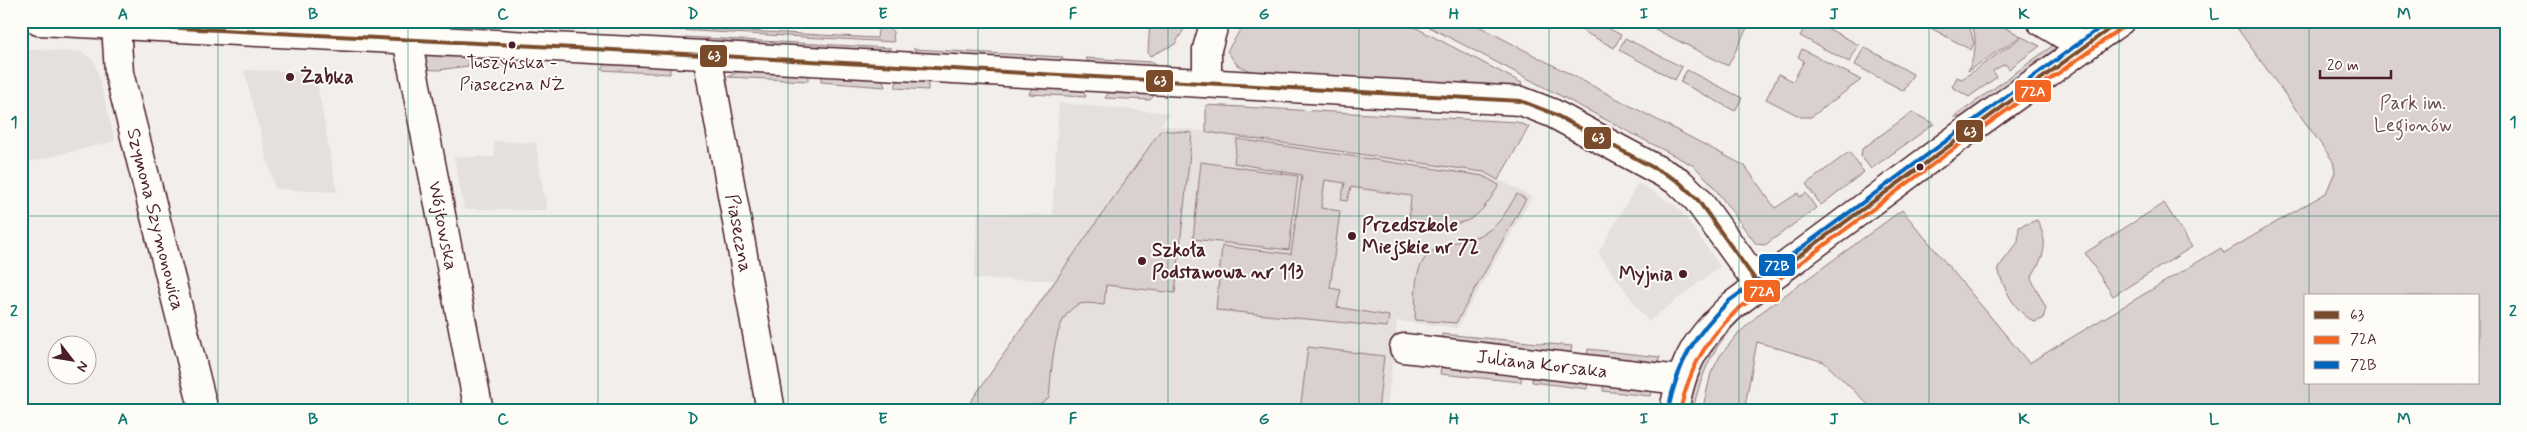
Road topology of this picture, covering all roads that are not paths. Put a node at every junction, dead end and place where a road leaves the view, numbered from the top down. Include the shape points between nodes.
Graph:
1 (39, 21) edge
2 (1215, 21) edge
3 (2041, 21) edge
4 (2120, 21) edge
5 (116, 25) junction
6 (407, 39) junction
7 (2084, 47) junction
8 (707, 56) junction
9 (1206, 82) junction
10 (1759, 285) junction
11 (1404, 348) dead end
12 (1680, 380) junction
13 (204, 411) edge
14 (479, 411) edge
15 (771, 411) edge
16 (1674, 411) edge

1 - 5 street
2 - 9 street via 1207,49
3 - 7 street
4 - 7 street
5 - 6 street
5 - 13 street, Szymona Szymonowica via 119,73
6 - 8 street
6 - 14 street, Wójtowska
7 - 10 street
8 - 9 street
8 - 15 street, Piaseczna
9 - 10 street via 1508,100 1536,106 1678,181 1697,199
10 - 12 street via 1707,331
11 - 12 street, Juliana Korsaka
12 - 16 street

